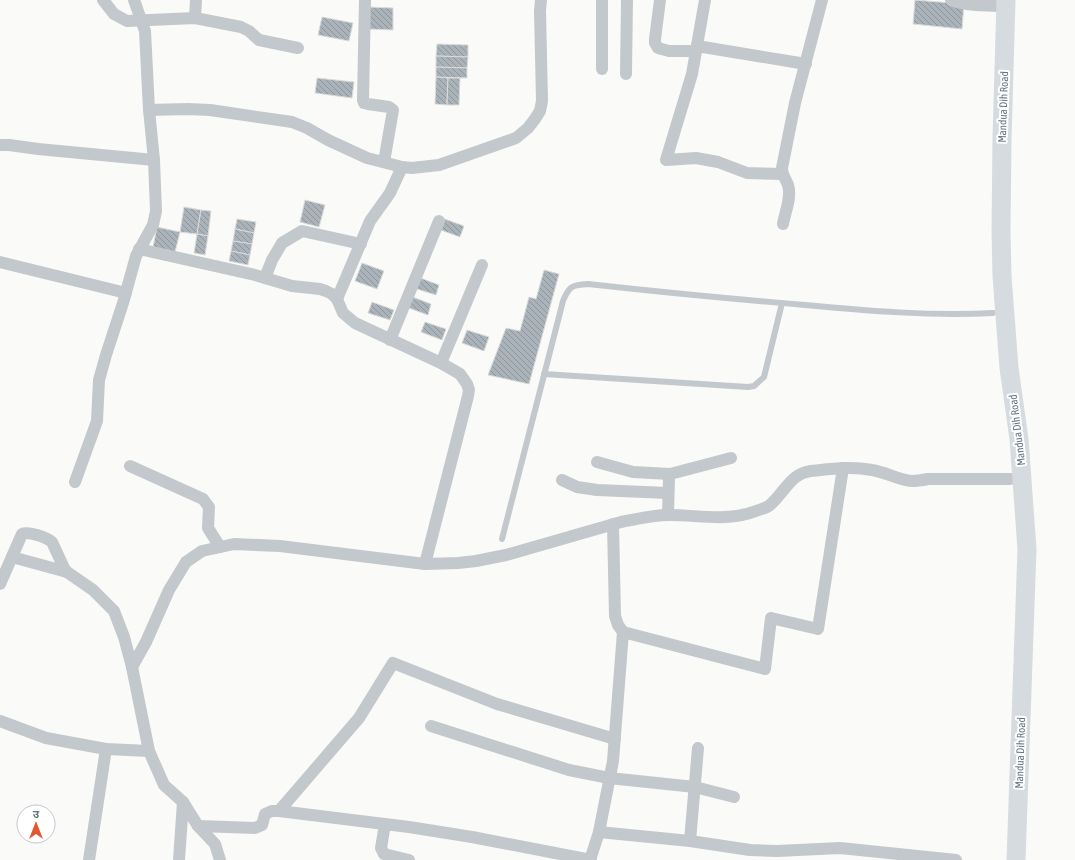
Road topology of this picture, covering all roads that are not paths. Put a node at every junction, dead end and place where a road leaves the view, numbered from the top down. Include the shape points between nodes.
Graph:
1 (103, 0) edge
2 (134, 0) edge
3 (196, 0) edge
4 (365, 0) edge
5 (540, 0) edge
6 (602, 0) edge
7 (626, 0) edge
8 (660, 0) edge
9 (705, 0) edge
10 (822, 0) edge
11 (951, 0) edge
12 (1000, 2) edge
13 (195, 18) junction
14 (142, 21) junction
15 (298, 48) dead end
16 (696, 49) junction
17 (806, 64) junction
18 (602, 69) dead end
19 (626, 74) dead end
20 (149, 110) junction
21 (0, 145) edge
22 (154, 160) junction
23 (384, 162) junction
24 (402, 167) junction
25 (782, 174) junction
26 (439, 221) dead end
27 (783, 224) dead end
28 (361, 244) junction
29 (139, 249) junction
30 (0, 262) edge
31 (482, 265) dead end
32 (264, 278) junction
33 (126, 293) junction
34 (337, 299) junction
35 (782, 303) junction
36 (993, 313) junction
37 (390, 340) junction
38 (441, 363) junction
39 (544, 374) junction
40 (731, 458) dead end
41 (597, 462) dead end
42 (130, 466) dead end
43 (843, 468) junction
44 (670, 474) junction
45 (1010, 479) junction
46 (562, 480) dead end
47 (75, 482) dead end
48 (668, 493) junction
49 (668, 515) junction
50 (613, 524) junction
51 (502, 538) dead end
52 (220, 547) junction
53 (12, 557) junction
54 (425, 564) junction
55 (67, 572) junction
56 (0, 584) edge
57 (623, 632) junction
58 (132, 668) junction
59 (0, 721) edge
60 (431, 726) dead end
61 (615, 739) junction
62 (698, 748) dead end
63 (106, 749) junction
64 (149, 751) junction
65 (609, 778) junction
66 (695, 787) junction
67 (734, 797) dead end
68 (183, 802) junction
69 (279, 811) junction
70 (385, 824) junction
71 (198, 826) junction
72 (598, 832) junction
73 (690, 841) junction
74 (89, 860) edge
75 (179, 860) edge
76 (220, 860) edge
77 (409, 860) edge
78 (590, 860) edge
79 (956, 860) edge
80 (1004, 860) edge
81 (1016, 860) edge

1 - 14 street via 109,9 122,19
2 - 14 street
3 - 13 street
4 - 23 street via 362,98 364,103 393,110
5 - 24 street via 542,101 540,111 528,128 516,138 439,165
6 - 18 street
7 - 19 street
8 - 16 street via 655,39 658,48 669,51
9 - 16 street
10 - 17 street
11 - 12 street via 971,5
12 - 36 main road, Mandua Dih Road via 991,224
12 - 81 main road, Mandua Dih Road via 1002,276 1028,549
13 - 14 street
13 - 15 street via 241,27 259,40
14 - 20 street via 146,39
16 - 17 street
16 - 25 street via 692,74 666,160 696,158 718,162 747,173
17 - 25 street via 795,103
20 - 22 street
20 - 23 street via 210,110 292,122 367,158
21 - 22 street
22 - 29 street via 155,217
23 - 24 street
24 - 28 street via 390,193 370,221
25 - 27 street via 790,191
26 - 37 street
28 - 32 street via 302,231 282,243
28 - 34 street
29 - 32 street
29 - 33 street
30 - 33 street
31 - 38 street
32 - 34 street via 292,286 320,289
33 - 47 street via 99,380 96,421
34 - 37 street via 348,318
35 - 36 lane via 876,311
35 - 39 lane via 764,377 754,386
35 - 39 lane via 588,284 571,287 563,301
36 - 45 main road, Mandua Dih Road
37 - 38 street
38 - 54 street via 460,374 469,390
39 - 51 lane
40 - 44 street
41 - 44 street via 633,472
42 - 52 street via 203,499 209,507 208,528
43 - 45 street via 871,469 914,481
43 - 49 street via 802,472 769,506 754,512 722,518
43 - 57 street via 818,629 770,618 765,669
44 - 48 street
45 - 80 main road, Mandua Dih Road via 1015,551
46 - 48 street via 577,487 597,490
48 - 49 street
49 - 50 street
50 - 54 street via 506,555 464,563
50 - 57 street via 615,616
52 - 54 street via 234,544 280,546
52 - 58 street via 202,551 186,562 169,590
53 - 55 street
53 - 55 street via 22,534 29,533 52,542
53 - 56 street
55 - 58 street via 93,590 114,611
57 - 61 street
58 - 64 street
59 - 63 street via 46,738
60 - 65 street via 569,770
61 - 65 street
61 - 69 street via 497,704 393,663 359,718
62 - 66 street
63 - 64 street
63 - 74 street
64 - 68 street via 164,785
65 - 66 street
65 - 72 street
66 - 67 street
66 - 73 street
68 - 71 street
68 - 75 street
69 - 70 street
69 - 71 street via 266,814 262,825 255,828
70 - 77 street via 381,848 384,854
70 - 78 street via 472,837
71 - 76 street via 215,844
72 - 73 street
72 - 78 street
73 - 79 street via 750,850 840,848

